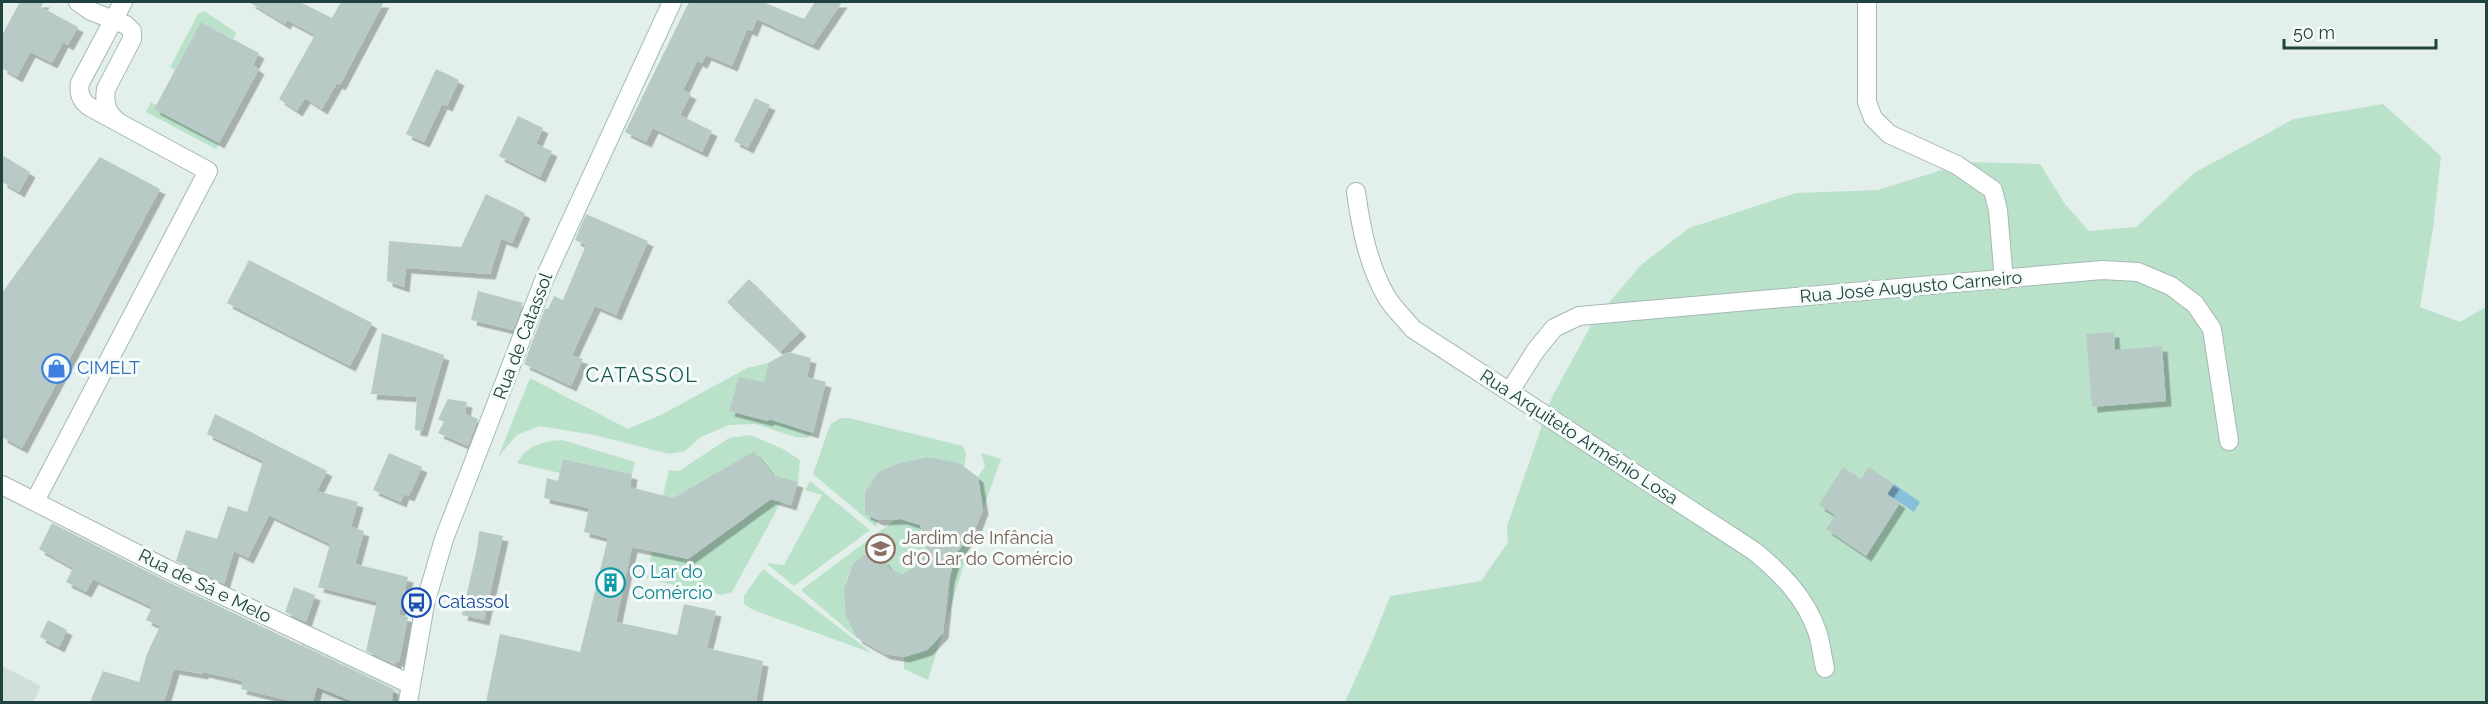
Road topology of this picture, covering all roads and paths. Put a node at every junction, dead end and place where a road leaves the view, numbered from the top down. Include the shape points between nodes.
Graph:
1 (78, 2) edge
2 (123, 2) edge
3 (672, 2) edge
4 (1867, 2) edge
5 (113, 19) junction
6 (118, 122) junction
7 (1356, 192) dead end
8 (2004, 279) junction
9 (1510, 391) junction
10 (2229, 441) dead end
11 (2, 485) edge
12 (34, 501) junction
13 (1825, 668) dead end
14 (409, 693) edge

1 - 5 street
2 - 5 street
3 - 14 street, Rua de Catassol via 551,264 444,538 425,604
4 - 8 street via 1867,102 1873,118 1889,134 1957,165 1993,190
5 - 6 street via 133,34 106,89 106,109
5 - 6 street via 79,89 86,104
6 - 12 street via 208,171
7 - 9 street, Rua Arquiteto Arménio Losa via 1361,229 1387,297 1413,329
8 - 9 street, Rua José Augusto Carneiro via 1579,316 1554,328
8 - 10 street, Rua José Augusto Carneiro via 2102,270 2138,272 2171,286 2195,304 2211,329
9 - 13 street, Rua Arquiteto Arménio Losa via 1754,551 1778,571 1800,598 1817,632
11 - 12 street, Rua de Sá e Melo
12 - 14 street, Rua de Sá e Melo

